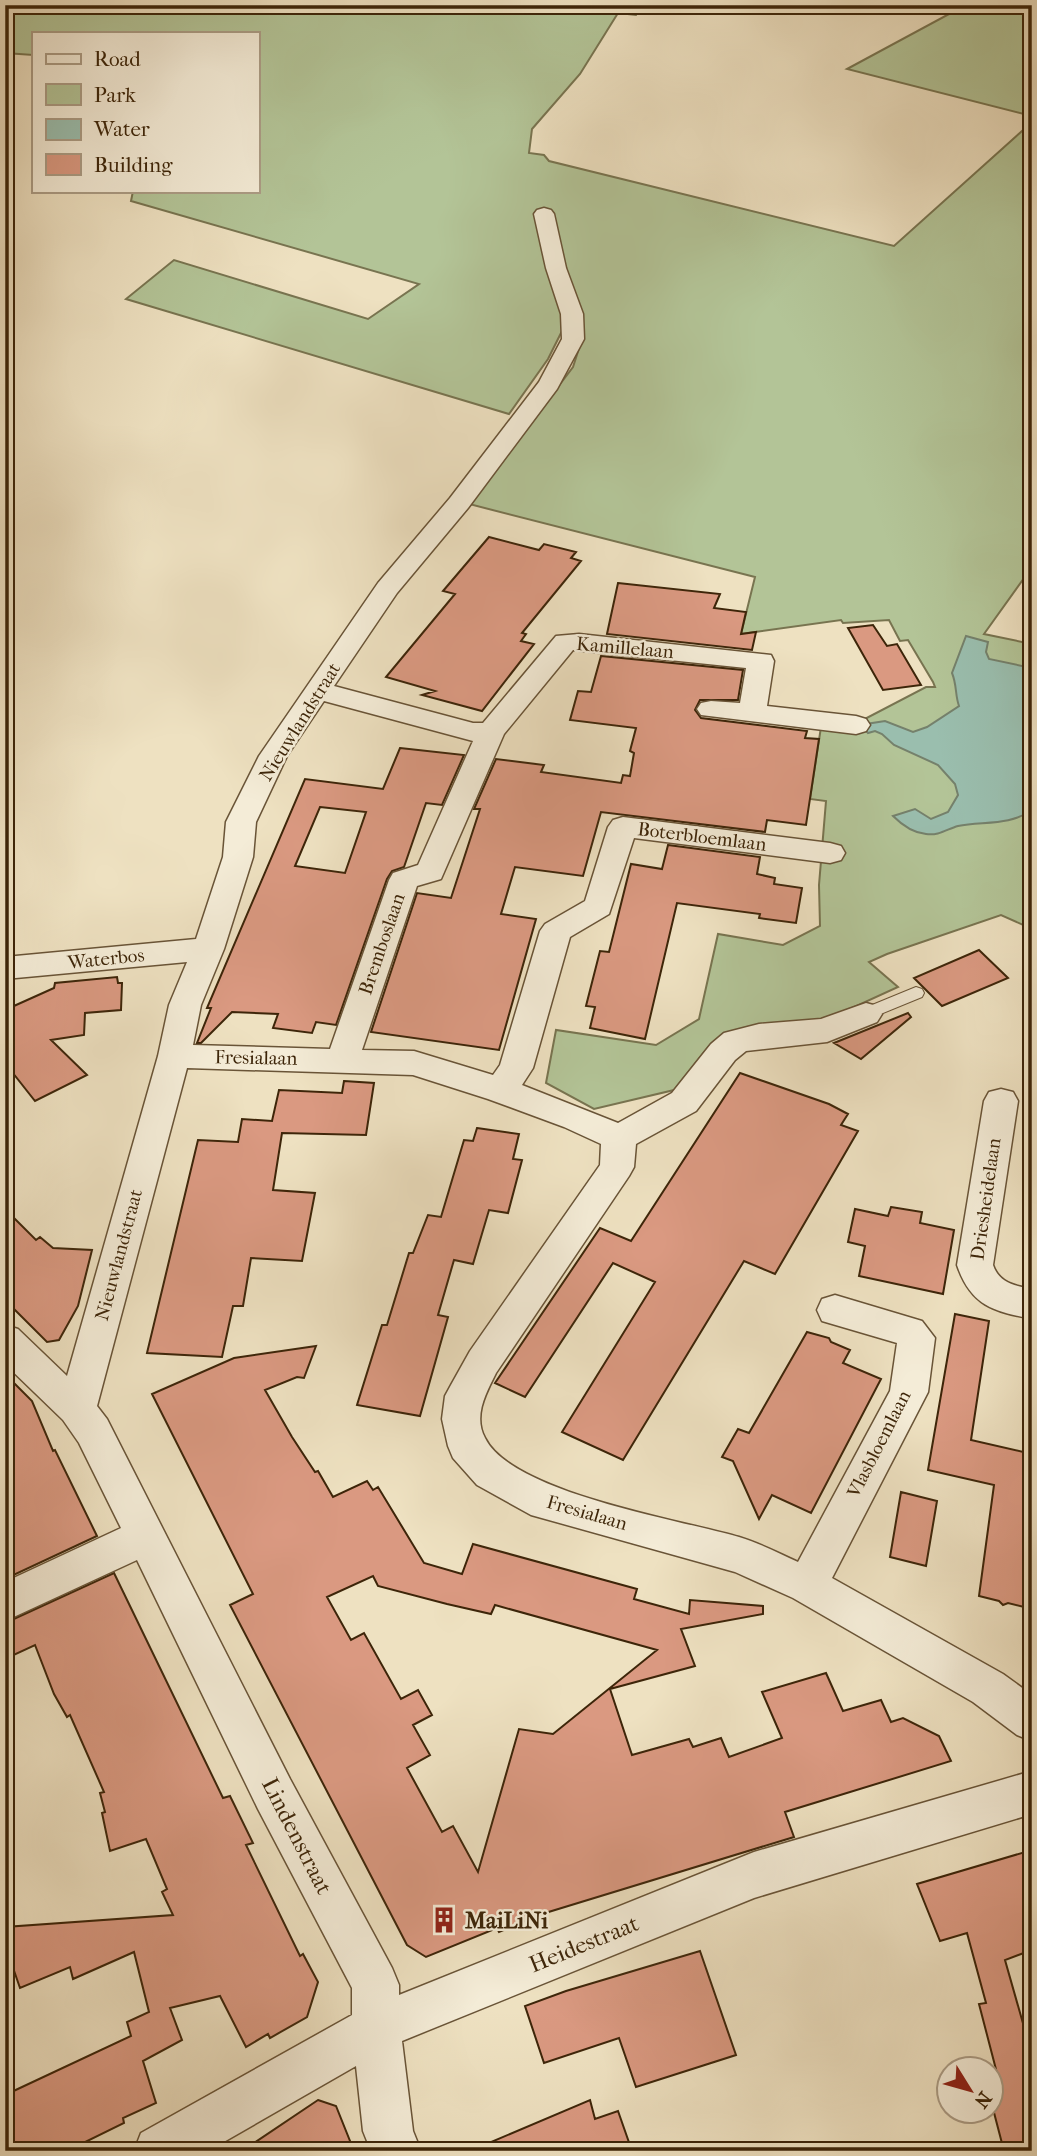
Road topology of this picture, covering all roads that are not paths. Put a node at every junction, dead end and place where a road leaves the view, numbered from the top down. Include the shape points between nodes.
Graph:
1 (544, 214) dead end
2 (316, 690) junction
3 (711, 709) dead end
4 (752, 713) junction
5 (856, 724) dead end
6 (491, 732) junction
7 (830, 853) dead end
8 (208, 949) junction
9 (5, 968) edge
10 (916, 993) dead end
11 (866, 1014) joint
12 (174, 1056) junction
13 (342, 1060) junction
14 (500, 1090) junction
15 (1001, 1101) dead end
16 (619, 1138) junction
17 (1032, 1304) edge
18 (835, 1310) dead end
19 (5, 1340) edge
20 (77, 1409) junction
21 (146, 1535) junction
22 (807, 1585) junction
23 (5, 1602) edge
24 (1032, 1721) edge
25 (1032, 1791) edge
26 (376, 2028) junction
27 (159, 2151) edge
28 (396, 2151) edge

1 - 2 street, Nieuwlandstraat via 555,268 572,314 573,339 549,384 459,503 387,587
2 - 6 street via 473,732
2 - 8 street, Nieuwlandstraat via 273,757 241,822 238,856
3 - 4 street
4 - 5 street
4 - 6 street, Kamillelaan via 761,662 565,642
6 - 13 street, Bremboslaan via 430,872 404,880
7 - 14 street, Boterbloemlaan via 623,827 598,907 556,931 516,1068
8 - 9 street, Waterbos
8 - 12 street, Nieuwlandstraat via 185,1005
10 - 11 lane
11 - 16 street via 827,1030 736,1041 684,1102
12 - 13 street, Fresialaan
12 - 20 street, Nieuwlandstraat
13 - 14 street, Fresialaan via 414,1063
14 - 16 street, Fresialaan
15 - 17 street, Driesheidelaan via 975,1265 986,1290
16 - 22 street, Fresialaan via 617,1167 464,1396 461,1419 467,1446 491,1473 545,1503 741,1556
18 - 22 street, Vlasbloemlaan via 916,1338 909,1392
19 - 20 street, Lindenstraat
20 - 21 street, Lindenstraat
21 - 23 street
21 - 26 street, Lindenstraat via 374,1985
22 - 24 street, Fresialaan via 988,1688
25 - 26 street, Heidestraat via 754,1875
26 - 27 street, Heidestraat
26 - 28 street, Lindenstraat via 388,2131

